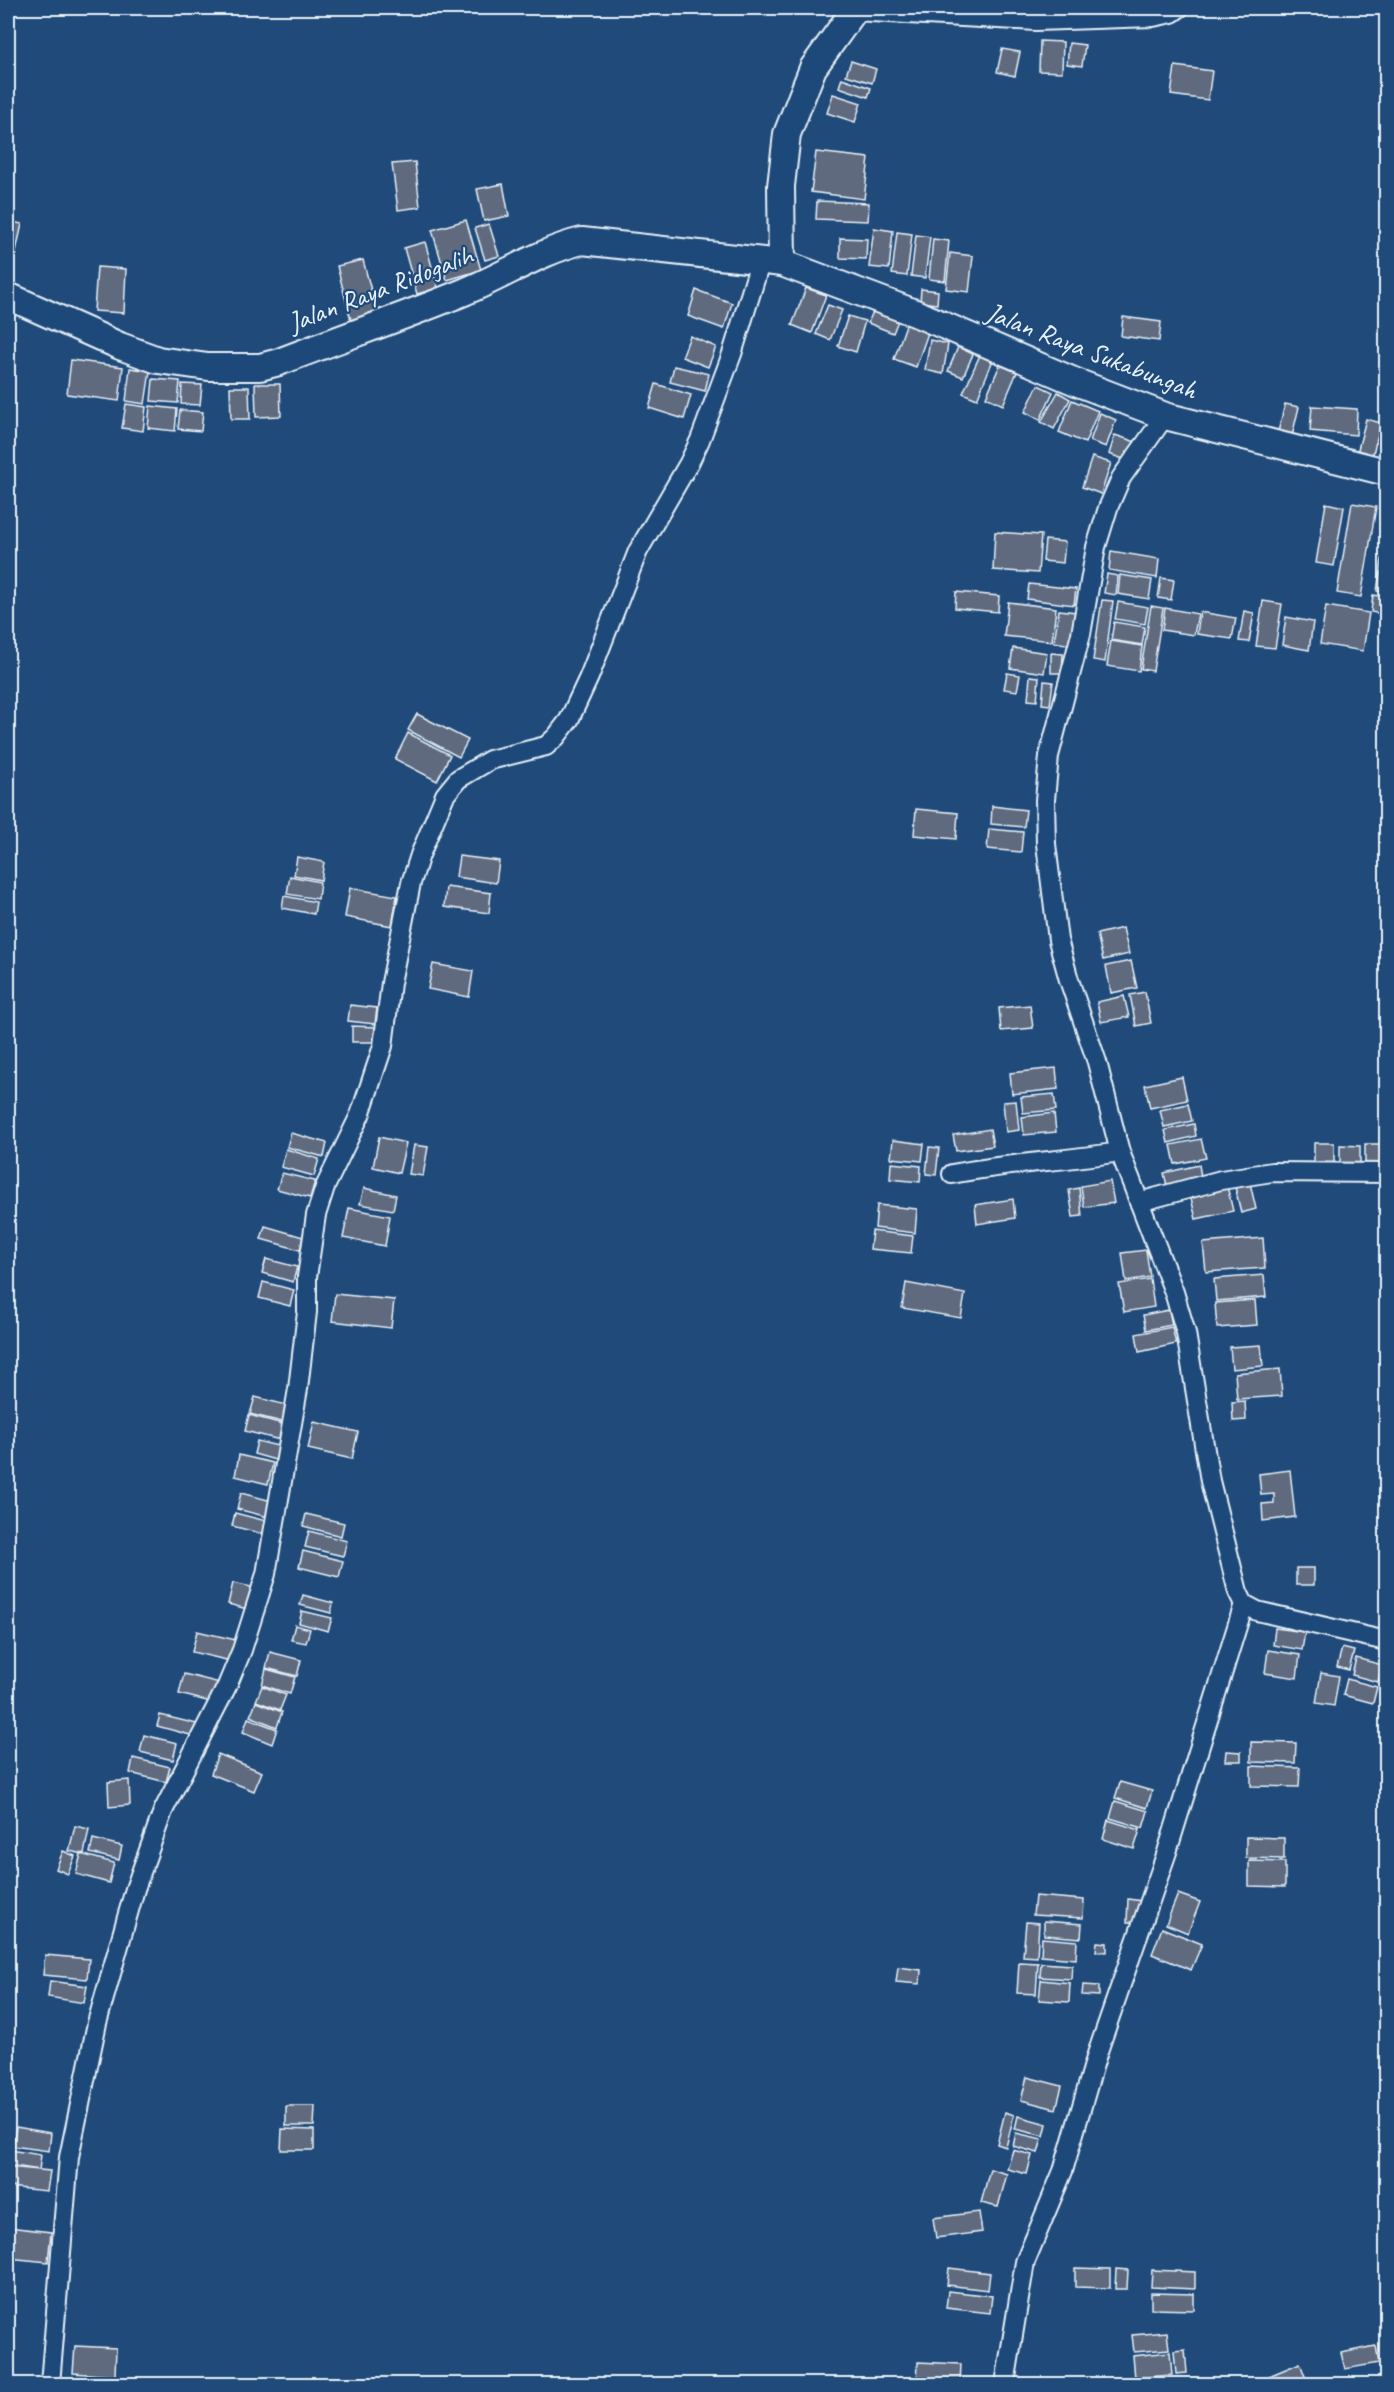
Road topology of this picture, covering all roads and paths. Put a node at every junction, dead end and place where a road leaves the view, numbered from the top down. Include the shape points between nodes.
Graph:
1 (1179, 8) edge
2 (854, 9) edge
3 (771, 261) junction
4 (8, 296) edge
5 (1165, 416) junction
6 (1386, 472) edge
7 (1120, 1152) junction
8 (1386, 1173) edge
9 (952, 1174) dead end
10 (1139, 1202) junction
11 (1244, 1604) junction
12 (1386, 1641) edge
13 (50, 2385) edge
14 (1005, 2385) edge

1 - 2 street via 1153,17 1036,21
2 - 3 street via 813,68 787,134
3 - 4 street, Jalan Raya Ridogalih via 582,241 550,251 446,299 260,367 208,367 158,360
3 - 5 street, Jalan Raya Sukabungah via 915,313
3 - 13 street via 700,440 638,551 569,720 546,746 490,760 458,779 445,795 420,855 391,983 383,1046 360,1115 325,1187 316,1215 296,1399 261,1594 227,1686 163,1811 135,1889 97,2023 69,2157
5 - 6 street, Jalan Raya Sukabungah
5 - 7 street via 1121,478 1108,508 1096,547 1081,634 1048,756 1046,779 1046,844 1058,940 1097,1062
7 - 9 street
7 - 10 street
8 - 10 street via 1272,1172 1221,1180
10 - 11 street via 1183,1323 1210,1480 1233,1581
11 - 12 street via 1257,1611
11 - 14 street via 1167,1852 1097,2054 1063,2171 1025,2262

